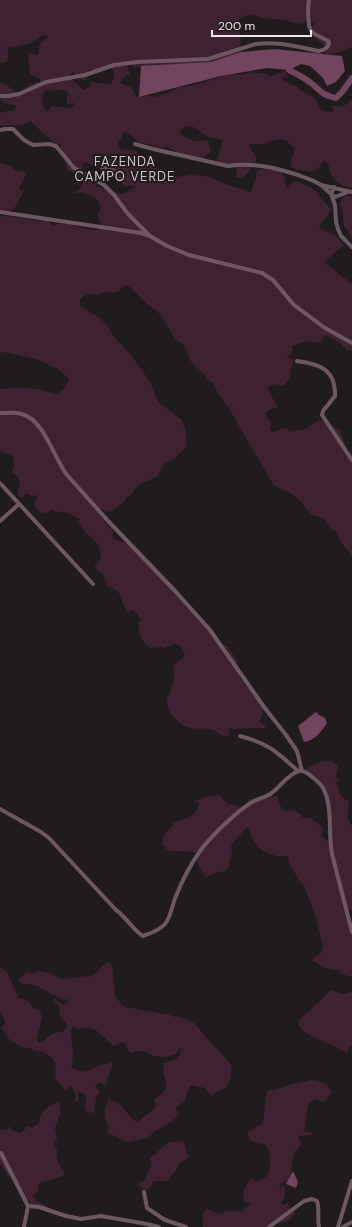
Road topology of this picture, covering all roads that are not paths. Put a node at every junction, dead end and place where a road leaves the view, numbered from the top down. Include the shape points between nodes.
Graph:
1 (309, 0) edge
2 (0, 96) edge
3 (0, 130) edge
4 (135, 144) dead end
5 (320, 185) junction
6 (334, 187) junction
7 (341, 189) junction
8 (350, 192) edge
9 (331, 194) junction
10 (339, 196) junction
11 (335, 205) junction
12 (0, 212) edge
13 (150, 236) junction
14 (352, 247) edge
15 (352, 343) edge
16 (297, 361) dead end
17 (0, 413) edge
18 (352, 460) edge
19 (0, 483) edge
20 (19, 504) junction
21 (0, 521) edge
22 (93, 584) dead end
23 (240, 736) dead end
24 (300, 771) junction
25 (0, 809) edge
26 (352, 932) edge
27 (1, 1153) dead end
28 (352, 1181) edge
29 (144, 1192) dead end
30 (28, 1206) junction
31 (352, 1222) edge
32 (24, 1227) edge
33 (159, 1227) edge
34 (186, 1227) edge
35 (269, 1227) edge
36 (319, 1227) edge
37 (338, 1227) edge
38 (343, 1227) edge

1 - 2 street via 309,28 329,42 324,50 282,44 256,44 208,59 114,65 85,75 46,82 19,94
3 - 13 street via 13,129 33,146 56,146 74,168 104,185
4 - 5 street via 228,166 258,165 291,173
5 - 6 street
5 - 9 street
6 - 7 street
6 - 9 street
7 - 8 street
7 - 10 street
8 - 10 street
9 - 10 street
9 - 11 street
10 - 11 street
11 - 14 street via 338,229
12 - 13 street
13 - 15 street via 189,255 262,273 273,280 294,304 325,328
16 - 18 street via 323,368 332,377 335,396 322,415
17 - 24 street via 22,414 39,426 67,475 214,635 297,751
19 - 20 street
20 - 21 street
20 - 22 street
23 - 24 street via 271,748
24 - 25 street via 272,793 253,801 208,840 180,885 165,924 143,936 49,838
24 - 26 street via 308,774 322,786 328,806 332,854
27 - 30 street
28 - 37 street
29 - 34 street via 147,1208 165,1220
30 - 32 street
30 - 33 street via 81,1219 101,1216
31 - 38 street
35 - 36 street via 304,1201 312,1199 317,1201

